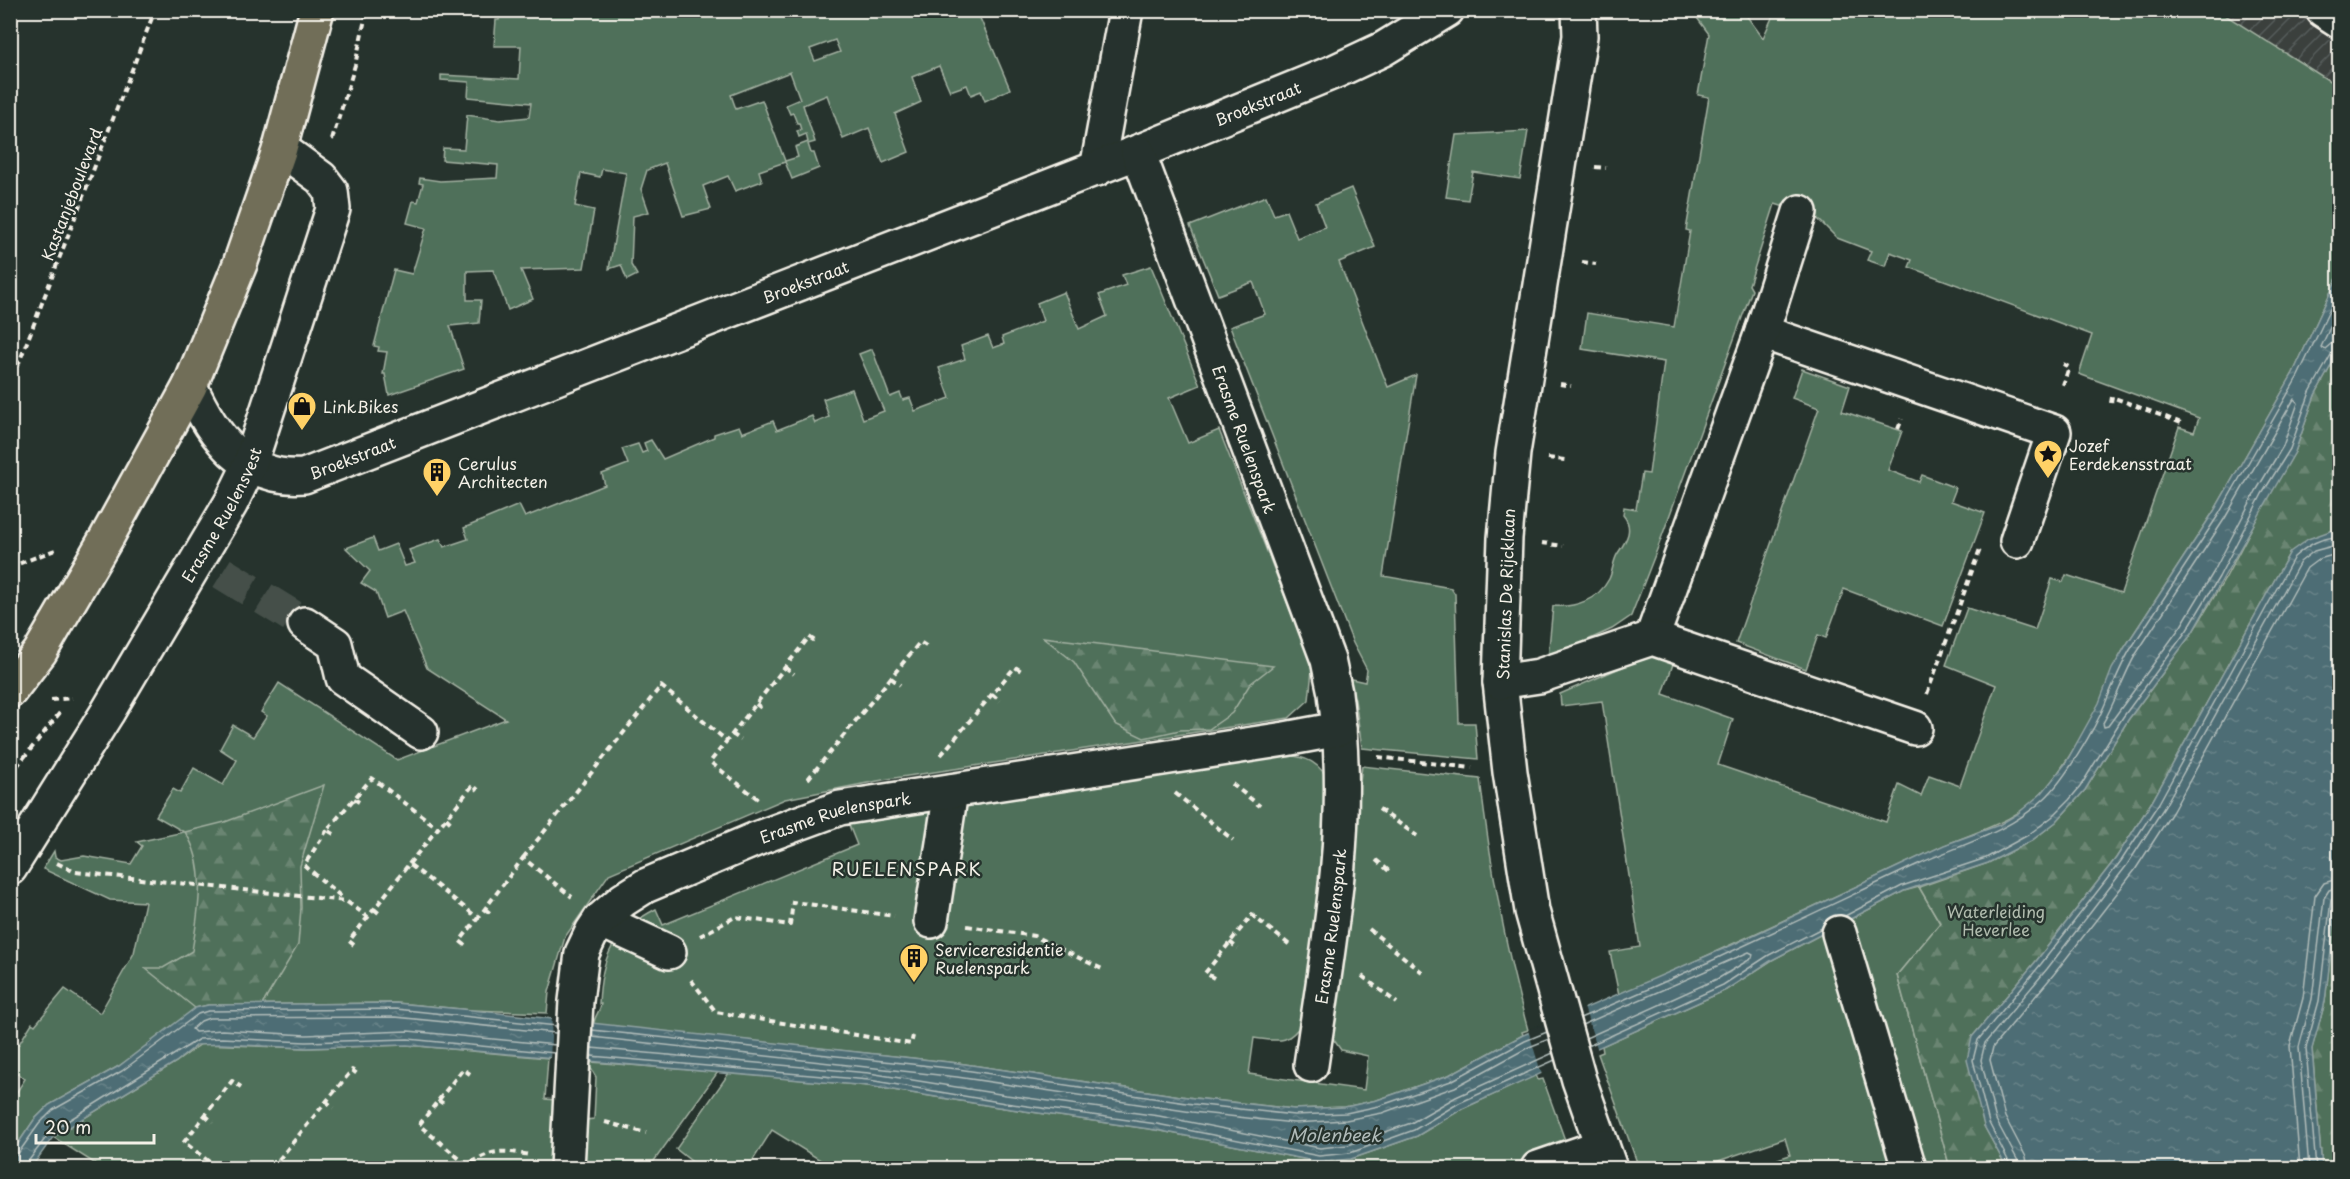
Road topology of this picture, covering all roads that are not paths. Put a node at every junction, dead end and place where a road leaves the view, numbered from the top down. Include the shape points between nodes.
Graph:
1 (316, 10) edge
2 (1126, 10) edge
3 (1447, 10) edge
4 (1579, 10) edge
5 (2323, 10) edge
6 (2340, 21) edge
7 (280, 148) junction
8 (1138, 152) junction
9 (1097, 169) junction
10 (1800, 212) dead end
11 (1762, 332) junction
12 (190, 386) junction
13 (250, 464) junction
14 (2017, 541) road end
15 (304, 624) tunnel mouth
16 (1652, 638) junction
17 (1500, 682) junction
18 (10, 691) edge
19 (1915, 728) road end
20 (422, 732) dead end
21 (1341, 741) junction
22 (951, 791) junction
23 (17, 858) edge
24 (600, 920) junction
25 (931, 921) road end
26 (1839, 933) dead end
27 (669, 952) road end
28 (1311, 1065) dead end
29 (1606, 1157) edge
30 (567, 1163) edge
31 (1538, 1168) edge
32 (1909, 1168) edge

1 - 7 main road
2 - 9 street
3 - 8 street, Broekstraat via 1383,49 1336,71
4 - 17 street, Stanislas De Rijcklaan via 1580,36 1512,460
5 - 6 street
7 - 12 main road via 240,264
7 - 13 street, Erasme Ruelensvest via 321,178 331,191 333,209
8 - 9 street, Broekstraat
8 - 21 street, Erasme Ruelenspark via 1328,660
9 - 13 street, Broekstraat via 304,476 285,478
10 - 11 street
11 - 14 street via 2054,432
11 - 16 street
12 - 13 street, Broekstraat via 222,442
12 - 18 main road via 46,642
13 - 23 street, Erasme Ruelensvest via 231,503 210,565 107,713
15 - 20 street via 334,644 343,678
16 - 17 street via 1539,676
16 - 19 street
17 - 29 street, Stanislas De Rijcklaan via 1532,911 1579,1080
21 - 22 street, Erasme Ruelenspark via 1137,763
21 - 28 street, Erasme Ruelenspark via 1341,831
22 - 24 street, Erasme Ruelenspark via 840,808 761,837 645,886
22 - 25 street
24 - 27 street
24 - 30 street, Erasme Ruelenspark via 582,953
26 - 32 street
29 - 31 street

